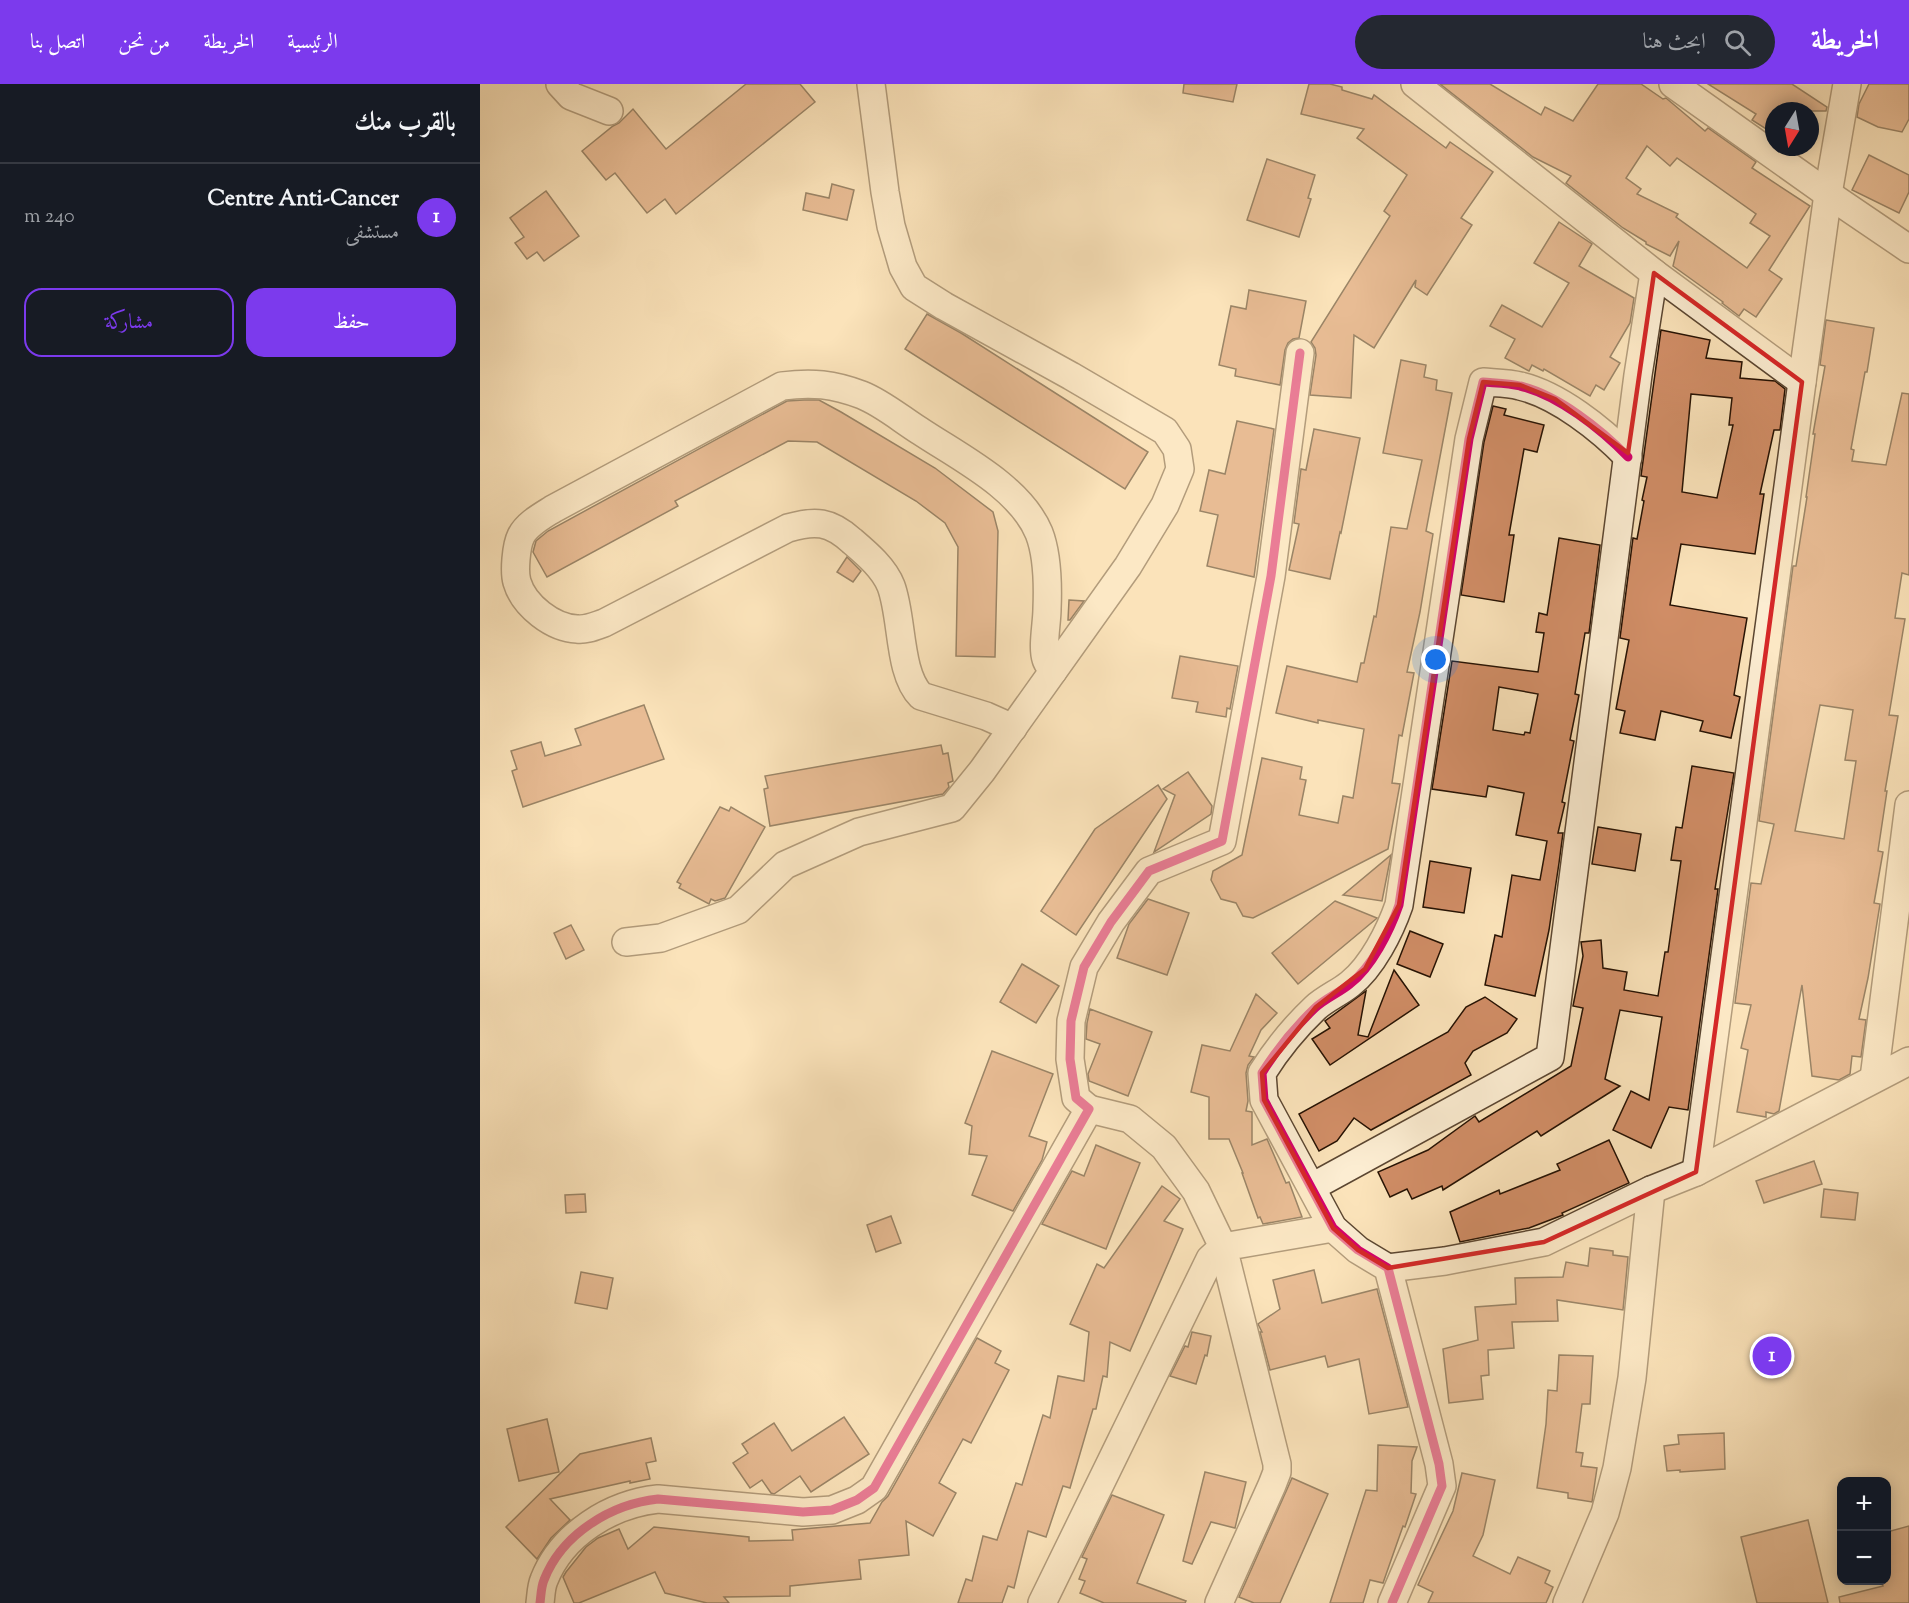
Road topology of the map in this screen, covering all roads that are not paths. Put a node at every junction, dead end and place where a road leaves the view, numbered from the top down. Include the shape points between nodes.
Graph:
1 (560, 84) edge
2 (871, 84) edge
3 (1415, 84) edge
4 (1674, 84) edge
5 (1847, 84) edge
6 (609, 111) dead end
7 (1828, 194) junction
8 (1909, 249) edge
9 (1654, 273) junction
10 (1300, 353) dead end
11 (1802, 382) junction
12 (1628, 457) junction
13 (1053, 671) junction
14 (1013, 728) junction
15 (1909, 805) edge
16 (626, 942) dead end
17 (1909, 1061) edge
18 (1874, 1078) junction
19 (1089, 1109) junction
20 (1696, 1172) junction
21 (1312, 1187) junction
22 (1651, 1190) junction
23 (1333, 1228) junction
24 (1223, 1246) junction
25 (1388, 1268) junction
26 (540, 1603) edge
27 (1042, 1603) edge
28 (1219, 1603) edge
29 (1392, 1603) edge
30 (1567, 1603) edge

1 - 6 street via 571,96
2 - 13 street via 891,226 903,267 914,287 1165,431 1177,449 1180,469 1165,505 1128,566
3 - 9 street
4 - 7 street
5 - 7 street
7 - 8 street
7 - 11 street
9 - 11 street
9 - 12 street
10 - 19 street via 1271,576 1222,841 1149,871 1110,922 1084,967 1071,1021 1070,1059 1076,1098
11 - 20 street
12 - 21 street via 1550,1057
12 - 21 street via 1555,399 1520,385 1483,382 1469,439 1399,905 1392,925 1365,969 1316,1007 1262,1073 1264,1100
13 - 14 street
13 - 14 street via 1046,659 1046,561 1029,515 988,476 891,412 864,396 833,386 782,386 553,509 521,536 515,564 517,582 526,598 559,625 587,629 788,528 807,522 827,525 871,558 890,583 913,689 921,696
14 - 16 street via 952,808 859,832 785,865 738,910 660,938
15 - 18 street
17 - 18 street
18 - 20 street
19 - 24 street via 1130,1119 1164,1147 1196,1191
19 - 26 street via 874,1488 832,1510 803,1512 658,1498 624,1506 585,1528 555,1558 543,1581
20 - 22 street
21 - 23 street
22 - 25 street via 1544,1242
22 - 30 street via 1635,1356 1617,1468 1605,1513
23 - 24 street
23 - 25 street via 1358,1250
24 - 27 street via 1210,1259
24 - 28 street via 1277,1472
25 - 29 street via 1442,1486

